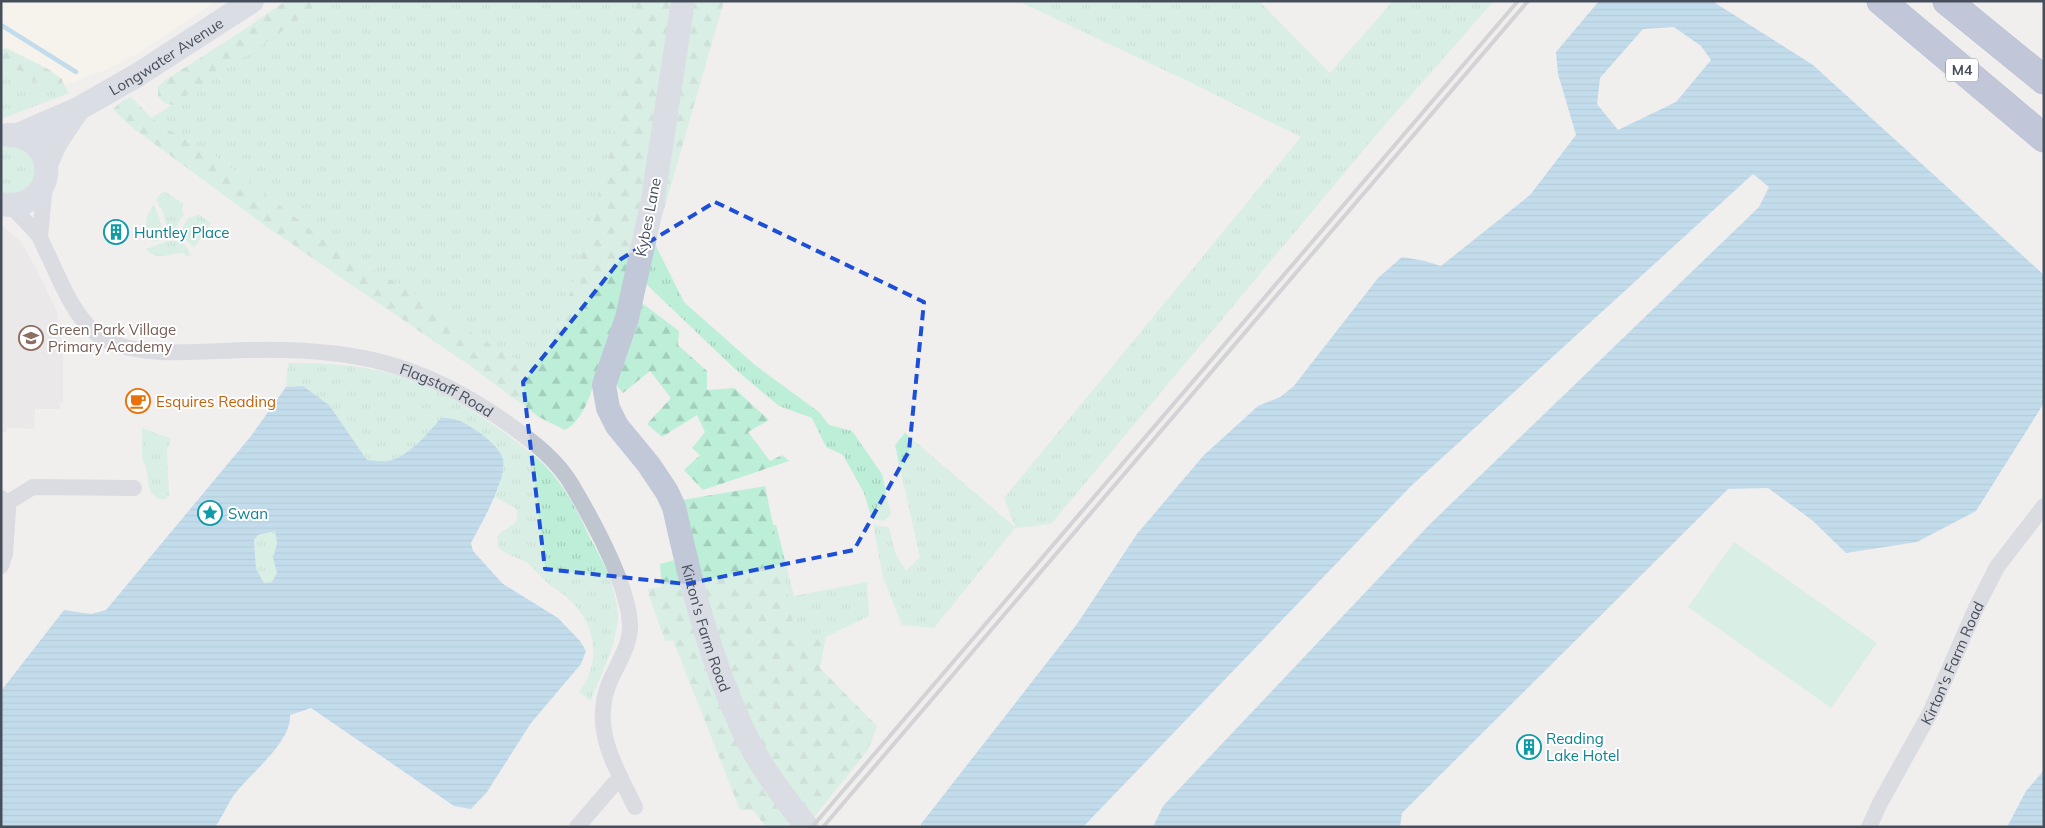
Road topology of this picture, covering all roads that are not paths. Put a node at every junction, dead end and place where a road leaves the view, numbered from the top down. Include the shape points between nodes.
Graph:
1 (252, 1) edge
2 (683, 1) edge
3 (1881, 1) edge
4 (1947, 1) edge
5 (2044, 80) edge
6 (78, 109) junction
7 (9, 136) edge
8 (2044, 138) edge
9 (46, 173) junction
10 (6, 205) edge
11 (40, 238) junction
12 (617, 426) joint
13 (134, 488) dead end
14 (4, 500) edge
15 (2044, 506) edge
16 (1, 566) edge
17 (621, 779) junction
18 (635, 807) dead end
19 (804, 823) edge
20 (577, 827) edge
21 (1869, 827) edge

1 - 6 street, Longwater Avenue via 166,58
2 - 12 street, Kybes Lane via 652,205 626,318 604,385 608,408
3 - 8 highway, M4
4 - 5 highway
6 - 7 street, Longwater Avenue
6 - 9 street, Longwater Avenue via 56,142
7 - 9 street via 30,140 37,146
9 - 10 street, Longwater Avenue via 38,193 31,200 21,205
9 - 11 street, Flagstaff Road
10 - 11 street, Flagstaff Road
11 - 17 street, Flagstaff Road via 63,288 84,321 101,337 125,348 162,352 297,349 364,357 435,379 489,411 540,449 572,485 626,595 631,626 626,649 606,695 602,721 604,736
12 - 19 street, Kirton's Farm Road via 668,492 700,618 742,730
13 - 14 street via 33,487
14 - 16 street via 8,510
15 - 21 street, Kirton's Farm Road via 1997,567 1930,713
17 - 18 street, Flagstaff Road
17 - 20 street

